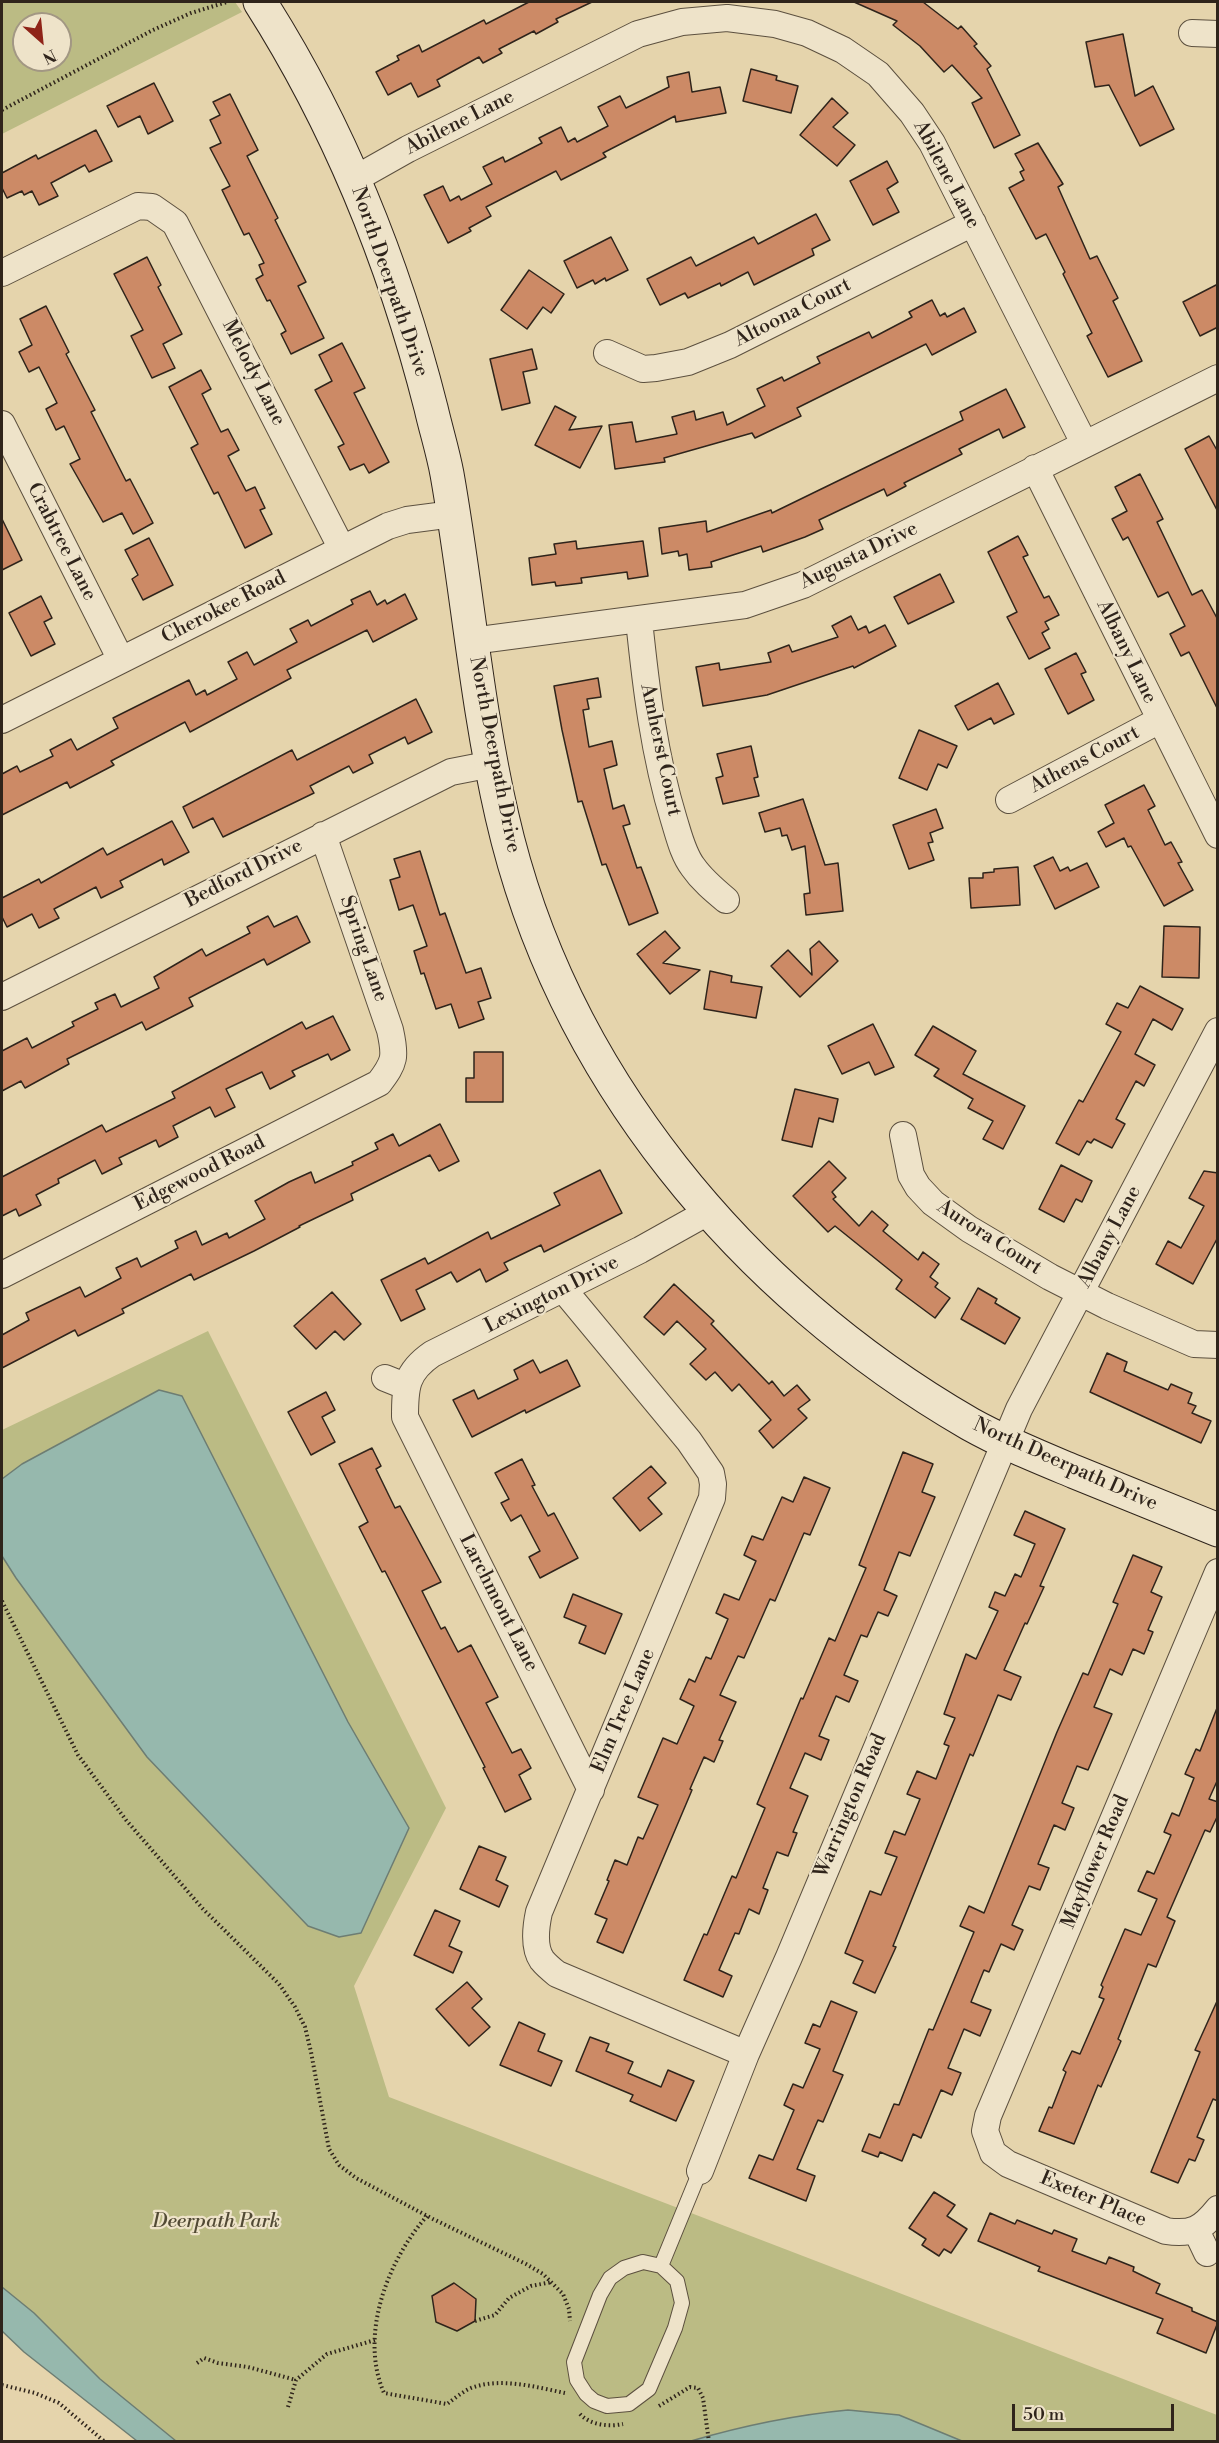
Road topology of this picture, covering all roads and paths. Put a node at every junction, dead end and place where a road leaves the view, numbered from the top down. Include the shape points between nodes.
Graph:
1 (226, 2) edge
2 (260, 2) edge
3 (1192, 33) dead end
4 (1218, 34) edge
5 (2, 110) edge
6 (353, 180) junction
7 (973, 223) junction
8 (2, 273) edge
9 (607, 353) dead end
10 (1218, 378) edge
11 (2, 424) edge
12 (1084, 443) junction
13 (1035, 468) junction
14 (453, 514) junction
15 (342, 549) junction
16 (639, 620) junction
17 (472, 641) junction
18 (122, 660) junction
19 (2, 720) edge
20 (1160, 720) junction
21 (492, 764) junction
22 (1009, 800) dead end
23 (323, 834) junction
24 (1218, 835) edge
25 (726, 900) dead end
26 (2, 997) edge
27 (1218, 1031) edge
28 (392, 1065) joint
29 (903, 1135) dead end
30 (708, 1212) junction
31 (2, 1275) edge
32 (563, 1289) junction
33 (1081, 1292) junction
34 (1218, 1345) edge
35 (405, 1417) joint
36 (1005, 1443) junction
37 (1218, 1530) edge
38 (1218, 1572) edge
39 (2, 1601) edge
40 (591, 1790) junction
41 (746, 2054) junction
42 (983, 2156) joint
43 (700, 2171) joint
44 (427, 2216) junction
45 (1208, 2228) edge
46 (661, 2266) junction
47 (553, 2282) junction
48 (475, 2321) dead end
49 (570, 2324) dead end
50 (375, 2340) junction
51 (197, 2362) dead end
52 (296, 2380) junction
53 (562, 2383) dead end
54 (2, 2385) edge
55 (566, 2393) junction
56 (570, 2401) dead end
57 (288, 2407) dead end
58 (655, 2408) dead end
59 (575, 2409) dead end
60 (630, 2422) dead end
61 (105, 2442) edge
62 (709, 2442) edge

1 - 5 path via 153,30
2 - 6 street, North Deerpath Drive via 326,120
3 - 4 street
6 - 7 street, Abilene Lane via 638,34 682,22 727,18 807,33 843,50 878,74 932,143
6 - 14 street, North Deerpath Drive via 375,230 416,350 446,469
7 - 9 street, Altoona Court via 730,345 688,362 643,369
7 - 12 street, Abilene Lane
8 - 15 street, Melody Lane via 138,206 152,207 175,223
10 - 12 street, Augusta Drive
11 - 18 street, Crabtree Lane
12 - 13 street, Augusta Drive
13 - 16 street, Augusta Drive via 803,585 745,605
13 - 20 street, Albany Lane
14 - 15 street, Cherokee Road via 407,520
14 - 17 street, North Deerpath Drive
15 - 18 street, Cherokee Road
16 - 17 street, Augusta Drive
16 - 25 street, Amherst Court via 648,706 663,784 692,866
17 - 21 street, North Deerpath Drive
18 - 19 street, Cherokee Road
20 - 22 street, Athens Court
20 - 24 street, Albany Lane
21 - 23 street, Bedford Drive via 451,772
21 - 30 street, North Deerpath Drive via 502,819 520,879 550,965 570,1008 624,1103
23 - 26 street, Bedford Drive
23 - 28 street, Spring Lane via 390,1030 395,1052
27 - 33 street, Albany Lane
28 - 31 street, Edgewood Road via 379,1083
29 - 33 street, Aurora Court via 911,1175 933,1203 969,1229
30 - 32 street, Lexington Drive
30 - 36 street, North Deerpath Drive via 754,1261 826,1326 966,1422
32 - 35 street, Lexington Drive via 432,1354 395,1382
32 - 40 street, Elm Tree Lane via 689,1440 714,1484 712,1498
33 - 34 street, Aurora Court via 1194,1344
33 - 36 street, Albany Lane
35 - 40 street, Larchmont Lane
36 - 37 street, North Deerpath Drive
36 - 41 street, Warrington Road
38 - 42 street, Mayflower Road via 988,2116
39 - 44 path via 78,1755 126,1820 202,1909 279,1984 295,2007 305,2027 329,2148 339,2165
40 - 41 street, Elm Tree Lane via 539,1912 531,1956 557,1974
41 - 43 street, Warrington Road
42 - 45 street, Exeter Place via 1166,2231
43 - 46 lane
44 - 47 path via 526,2264
44 - 50 path via 411,2233 385,2291
46 - 46 lane via 677,2281 682,2303 649,2389 629,2404 607,2406 594,2401 577,2380 574,2362 600,2295 610,2278 624,2268 643,2262
47 - 48 path via 531,2286 509,2298 495,2314
47 - 49 path via 563,2294
50 - 52 path via 327,2354
50 - 55 path via 377,2377 384,2393 447,2404 470,2388 494,2384
51 - 52 path via 204,2358
52 - 57 path
53 - 55 path
54 - 61 path via 59,2403
55 - 56 path
58 - 62 path via 690,2387 698,2388
59 - 60 path via 597,2424

